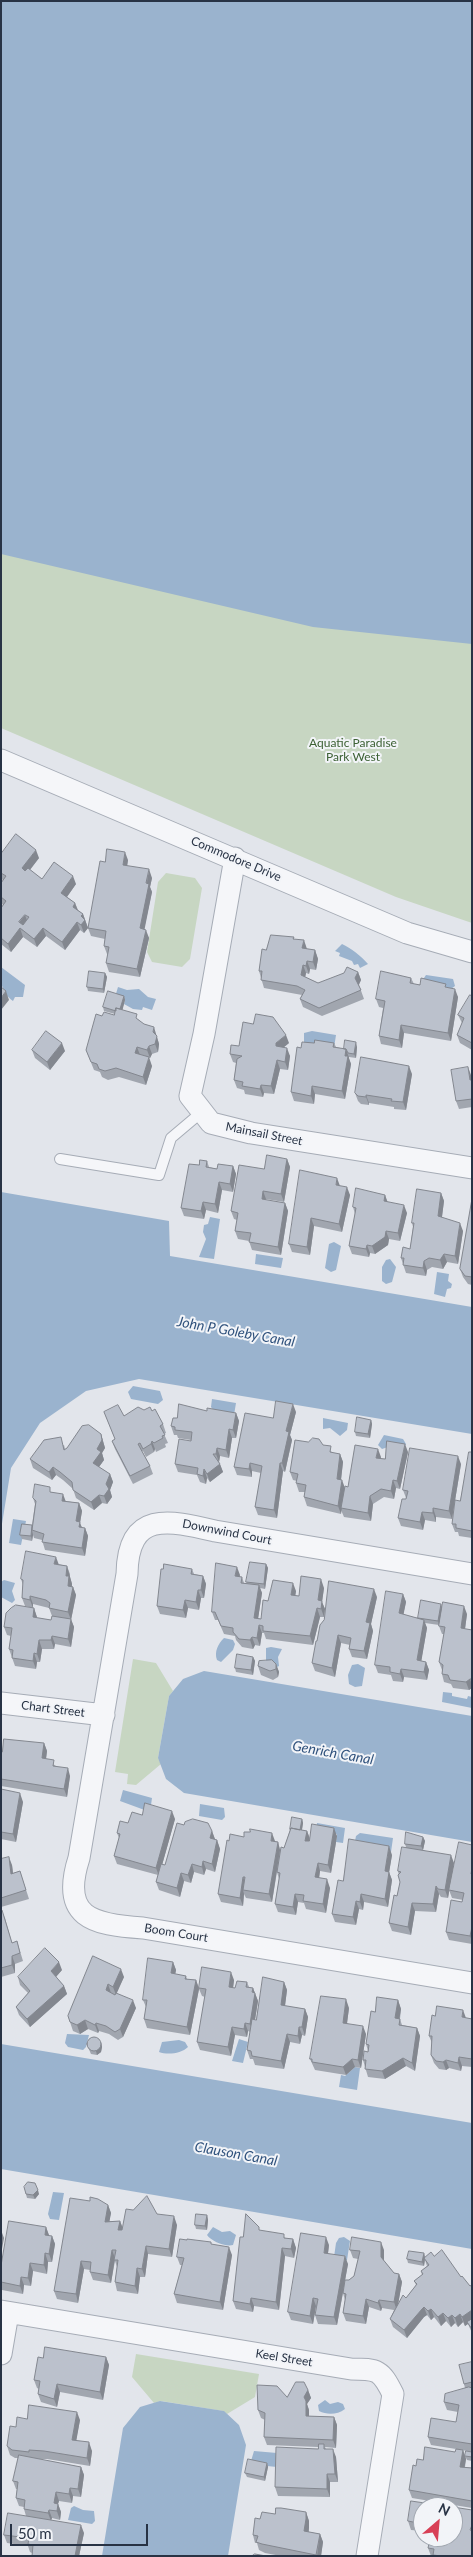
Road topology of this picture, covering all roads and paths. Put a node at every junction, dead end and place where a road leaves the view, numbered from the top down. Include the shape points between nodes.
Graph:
1 (1, 760) edge
2 (235, 858) junction
3 (472, 952) edge
4 (203, 1111) junction
5 (60, 1159) dead end
6 (472, 1168) edge
7 (472, 1574) edge
8 (1, 1703) edge
9 (104, 1715) junction
10 (472, 1983) edge
11 (4, 2312) edge
12 (1, 2354) edge
13 (367, 2556) edge

1 - 2 street, Commodore Drive
2 - 3 street, Commodore Drive via 407,932
2 - 4 street, Mainsail Street via 190,1096
4 - 5 lane via 171,1138 159,1175
4 - 6 street, Mainsail Street via 211,1123 251,1133
7 - 9 street, Downwind Court via 215,1532 180,1523 156,1522 139,1533 127,1554 127,1574
8 - 9 street, Chart Street
9 - 10 street, Boom Court via 73,1876 74,1900 88,1918 111,1926 143,1928
11 - 12 street
11 - 13 street, Keel Street via 341,2367 372,2369 384,2378 393,2394

